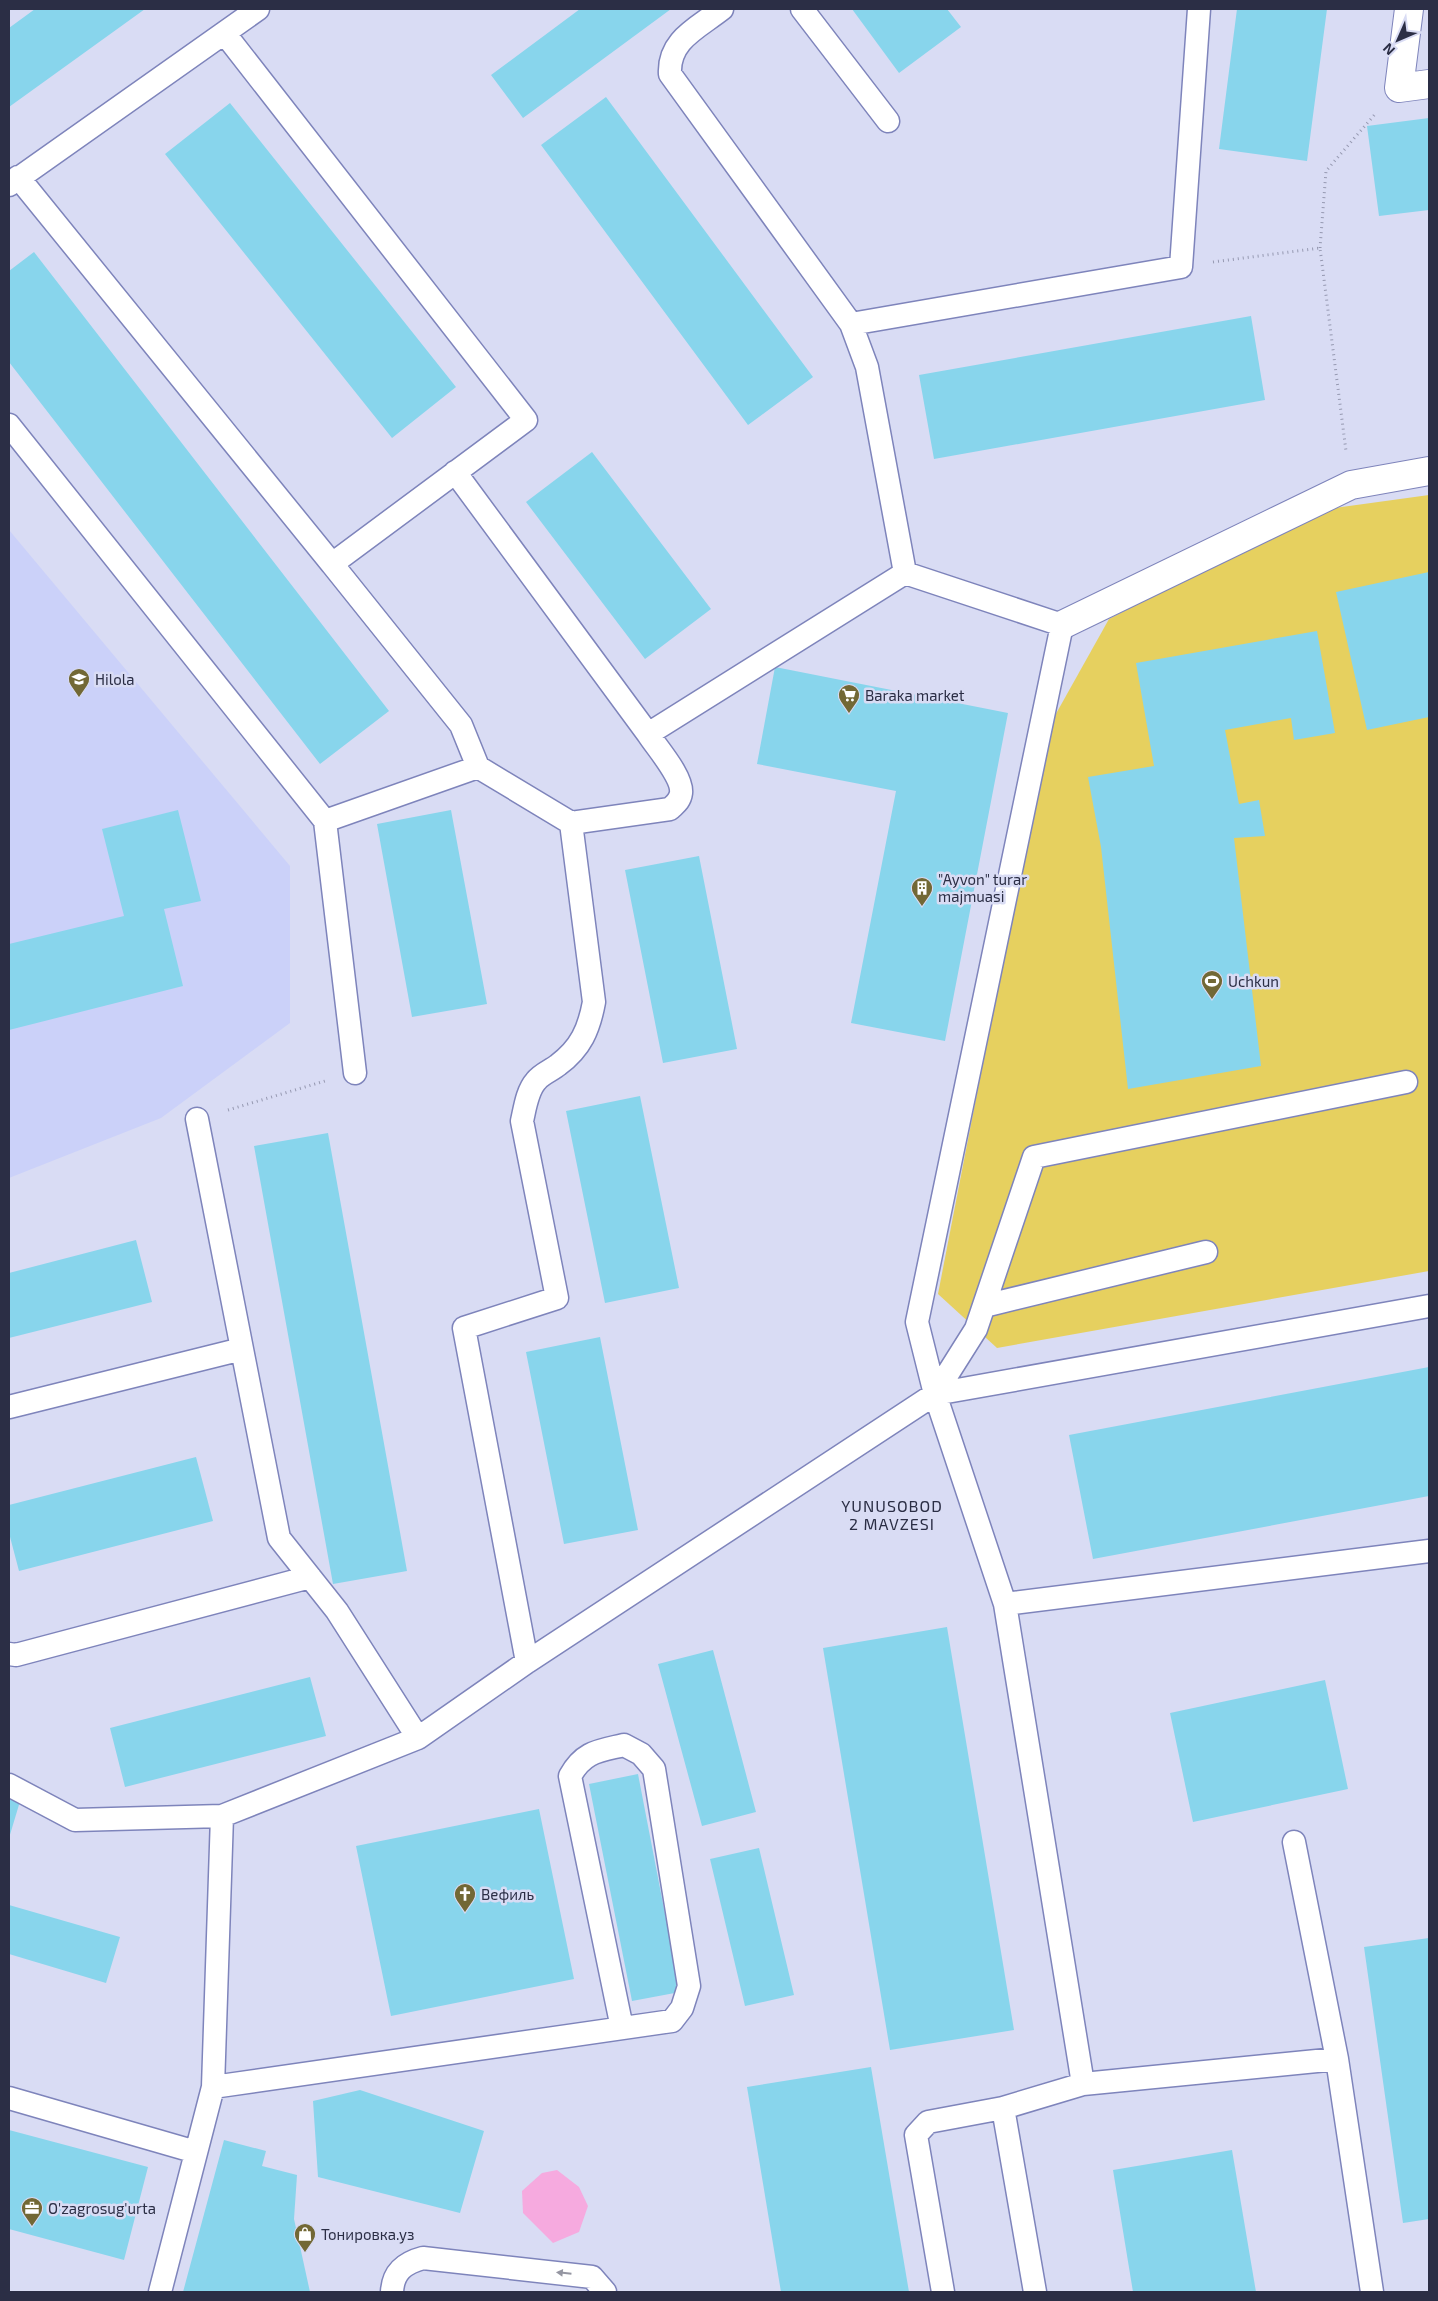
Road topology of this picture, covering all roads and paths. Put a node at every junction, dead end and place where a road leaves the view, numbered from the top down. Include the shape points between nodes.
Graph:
1 (258, 9) edge
2 (722, 9) edge
3 (802, 9) edge
4 (1199, 9) edge
5 (1409, 9) edge
6 (225, 34) junction
7 (1429, 84) edge
8 (1399, 88) junction
9 (888, 121) dead end
10 (13, 181) edge
11 (1320, 248) junction
12 (1181, 267) junction
13 (850, 324) junction
14 (9, 425) edge
15 (455, 472) junction
16 (1429, 472) edge
17 (1351, 485) junction
18 (332, 564) junction
19 (905, 573) junction
20 (1062, 626) junction
21 (648, 734) junction
22 (478, 767) junction
23 (325, 820) junction
24 (571, 823) junction
25 (355, 1073) joint
26 (1406, 1082) dead end
27 (197, 1119) joint
28 (1206, 1252) dead end
29 (984, 1306) junction
30 (1429, 1306) edge
31 (242, 1349) junction
32 (935, 1394) junction
33 (9, 1407) edge
34 (1429, 1551) edge
35 (310, 1577) junction
36 (1004, 1604) junction
37 (9, 1654) edge
38 (527, 1662) junction
39 (418, 1738) junction
40 (9, 1785) edge
41 (222, 1816) junction
42 (1294, 1842) dead end
43 (622, 2028) junction
44 (1337, 2059) junction
45 (1084, 2084) junction
46 (213, 2087) junction
47 (9, 2098) edge
48 (1003, 2108) junction
49 (196, 2152) junction
50 (160, 2292) edge
51 (392, 2292) edge
52 (605, 2292) edge
53 (943, 2292) edge
54 (1035, 2292) edge
55 (1372, 2292) edge

1 - 6 lane
2 - 13 lane via 676,45 669,60 670,74
3 - 9 lane
4 - 12 lane
5 - 8 street
6 - 10 lane
6 - 15 lane via 526,420
7 - 8 street
8 - 11 path via 1326,171
10 - 18 lane
11 - 12 path
11 - 17 path
12 - 13 lane
13 - 19 lane via 867,367
14 - 23 lane
15 - 18 lane
15 - 21 lane
16 - 17 street
17 - 20 street
18 - 22 lane via 461,725
19 - 20 lane
19 - 21 lane
20 - 32 lane via 917,1322
21 - 24 lane via 680,781 678,802 659,812
22 - 23 lane
22 - 24 lane
23 - 25 lane
24 - 38 lane via 594,1002 590,1025 581,1041 570,1056 536,1081 522,1121 557,1298 464,1328
25 - 27 path
26 - 29 lane via 1034,1157
27 - 31 lane
28 - 29 lane
29 - 32 lane via 976,1329
30 - 32 lane
31 - 33 lane
31 - 35 lane via 279,1538
32 - 36 lane
32 - 38 lane
34 - 36 lane
35 - 37 lane via 16,1655
35 - 39 lane via 337,1611
36 - 45 lane
38 - 39 lane
39 - 41 lane
40 - 41 lane via 75,1820
41 - 46 lane
42 - 44 lane
43 - 43 lane via 672,2021 682,2008 688,1986 654,1769 642,1754 624,1745 588,1754 570,1776
43 - 46 lane
44 - 45 lane
44 - 55 lane
45 - 48 lane
46 - 49 lane
47 - 49 lane
48 - 53 lane via 928,2122 916,2134
48 - 54 lane
49 - 50 lane
52 -> 51 lane via 592,2277 423,2258 407,2262 392,2281

